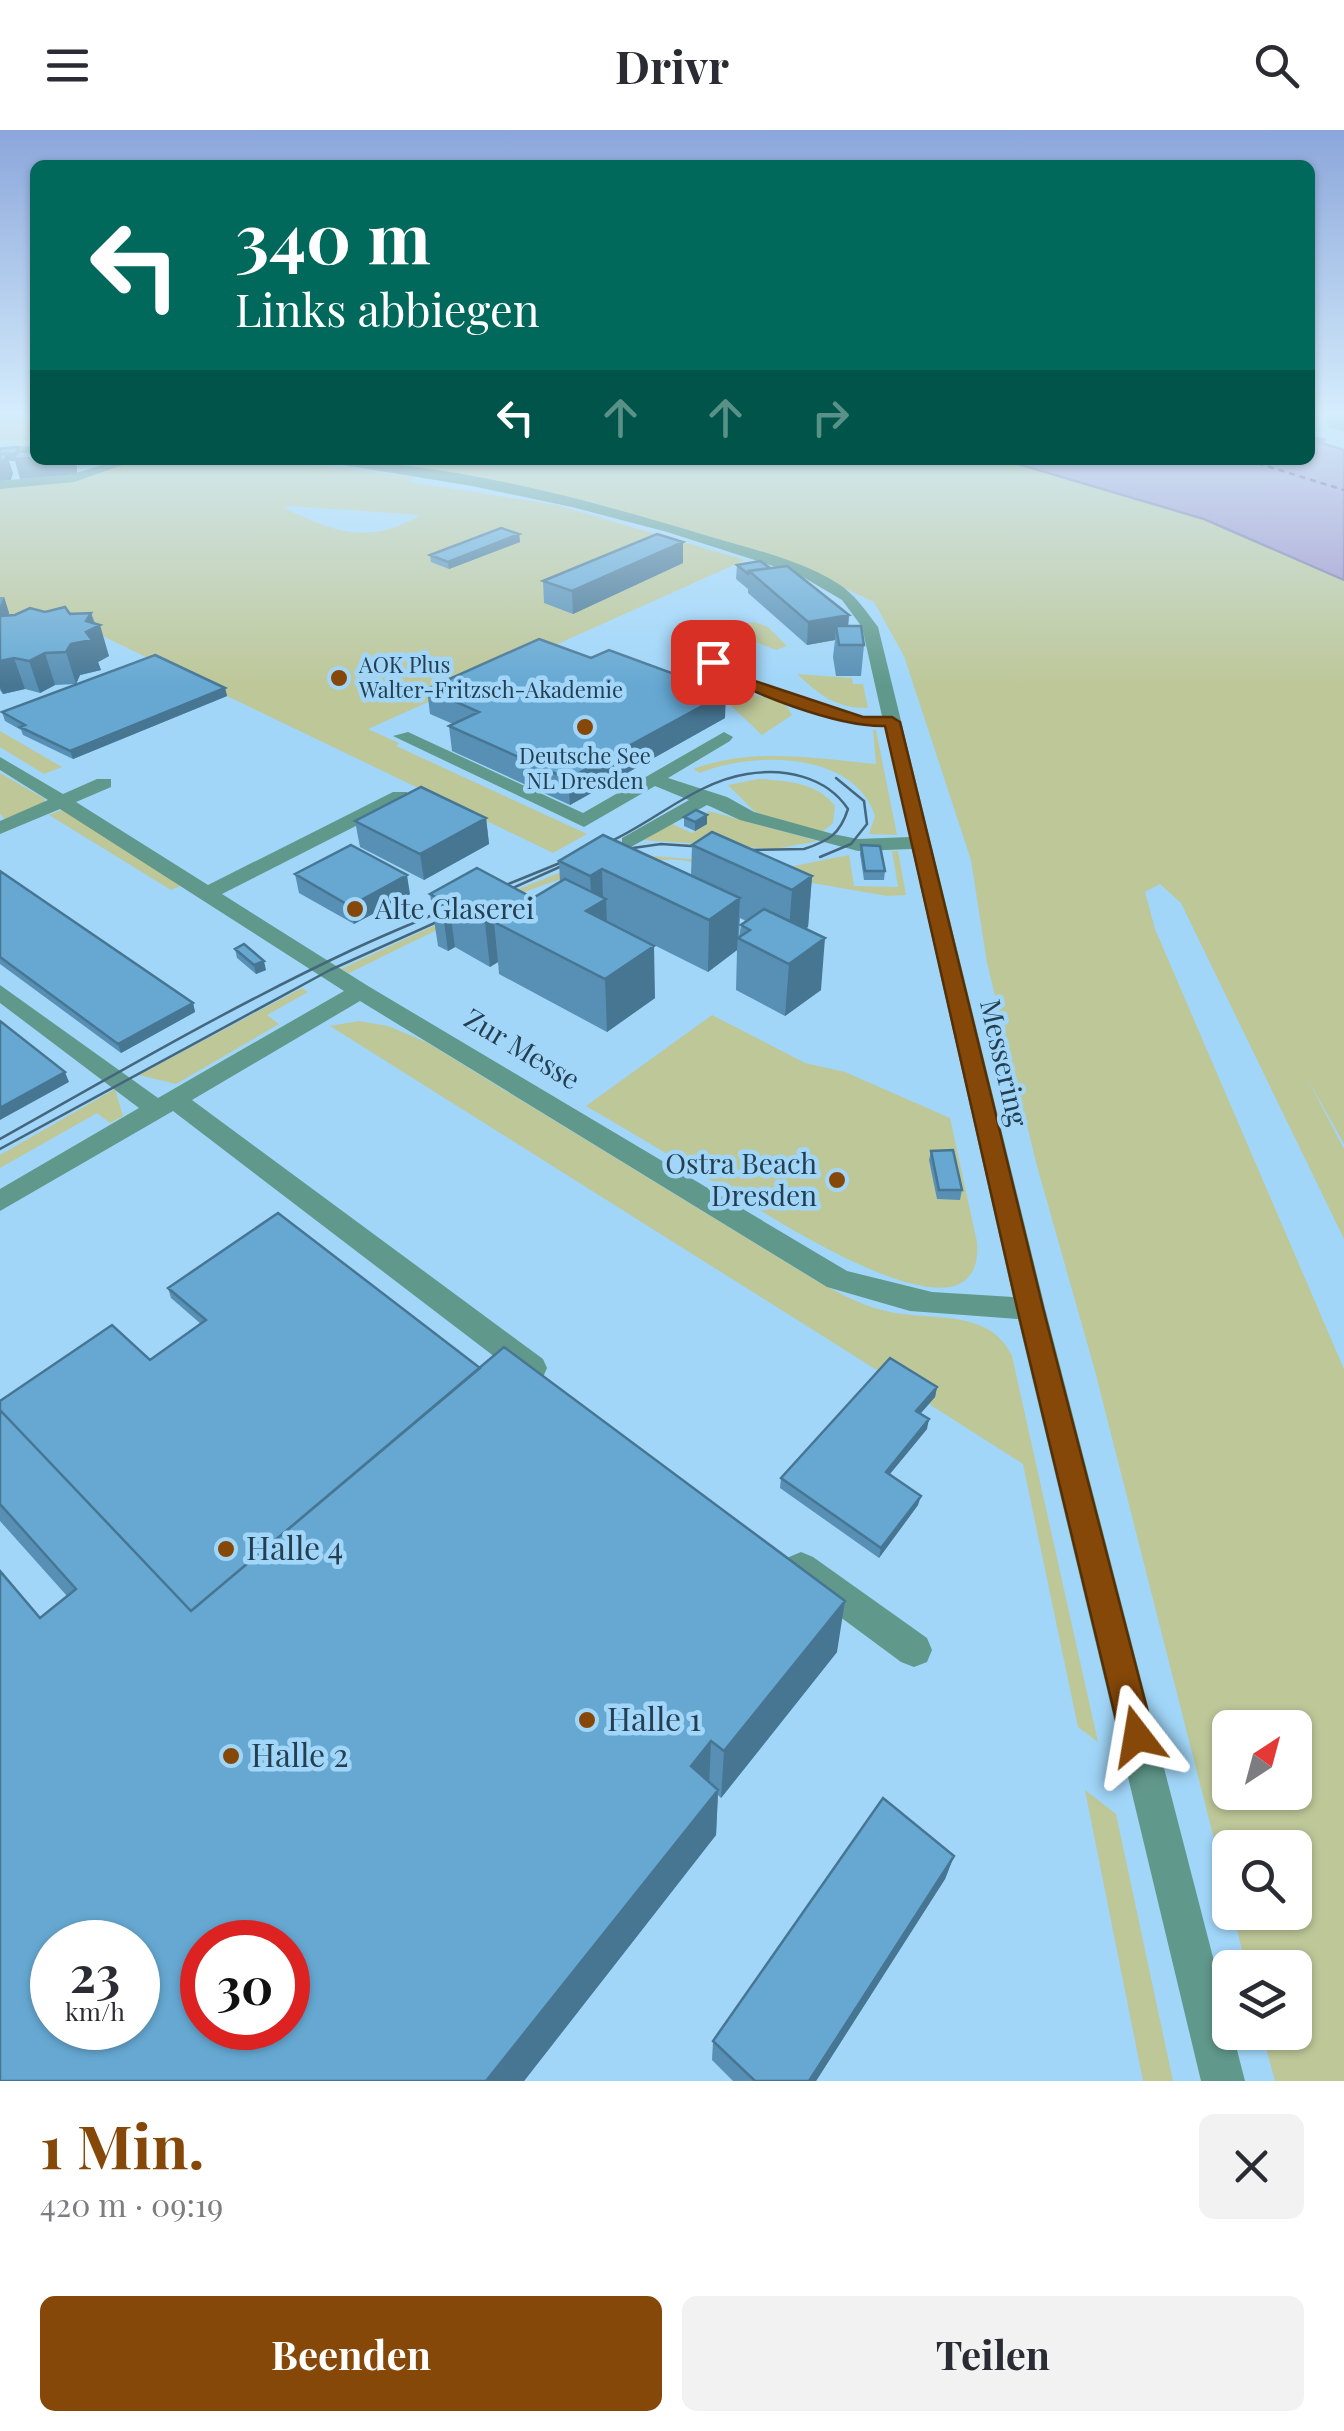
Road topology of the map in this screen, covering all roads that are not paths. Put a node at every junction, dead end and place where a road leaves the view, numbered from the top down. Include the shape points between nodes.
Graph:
1 (578, 504) edge
2 (688, 646) dead end
3 (892, 722) junction
4 (402, 736) dead end
5 (724, 737) dead end
6 (0, 762) edge
7 (653, 779) junction
8 (104, 784) dead end
9 (400, 796) edge
10 (704, 800) junction
11 (62, 801) junction
12 (0, 828) edge
13 (629, 842) edge
14 (922, 843) junction
15 (208, 893) junction
16 (360, 991) junction
17 (0, 992) edge
18 (166, 1104) junction
19 (0, 1200) edge
20 (1030, 1308) junction
21 (563, 1392) edge
22 (778, 1552) edge
23 (914, 1650) dead end
24 (1223, 2081) edge

1 - 3 street, Messering via 806,574 848,598 870,627
2 - 3 street via 738,680 862,722
3 - 14 street, Messering
4 - 7 street via 584,821
5 - 7 street
6 - 11 street
7 - 10 street
8 - 11 street
9 - 15 street
10 - 13 street
10 - 14 street via 851,844
11 - 12 street
11 - 15 street
14 - 20 street, Messering
15 - 16 street, Zur Messe
16 - 18 street
16 - 20 street, Zur Messe via 837,1278 886,1298 930,1305
17 - 18 street
18 - 19 street
18 - 21 street
20 - 24 street, Messering
22 - 23 street

